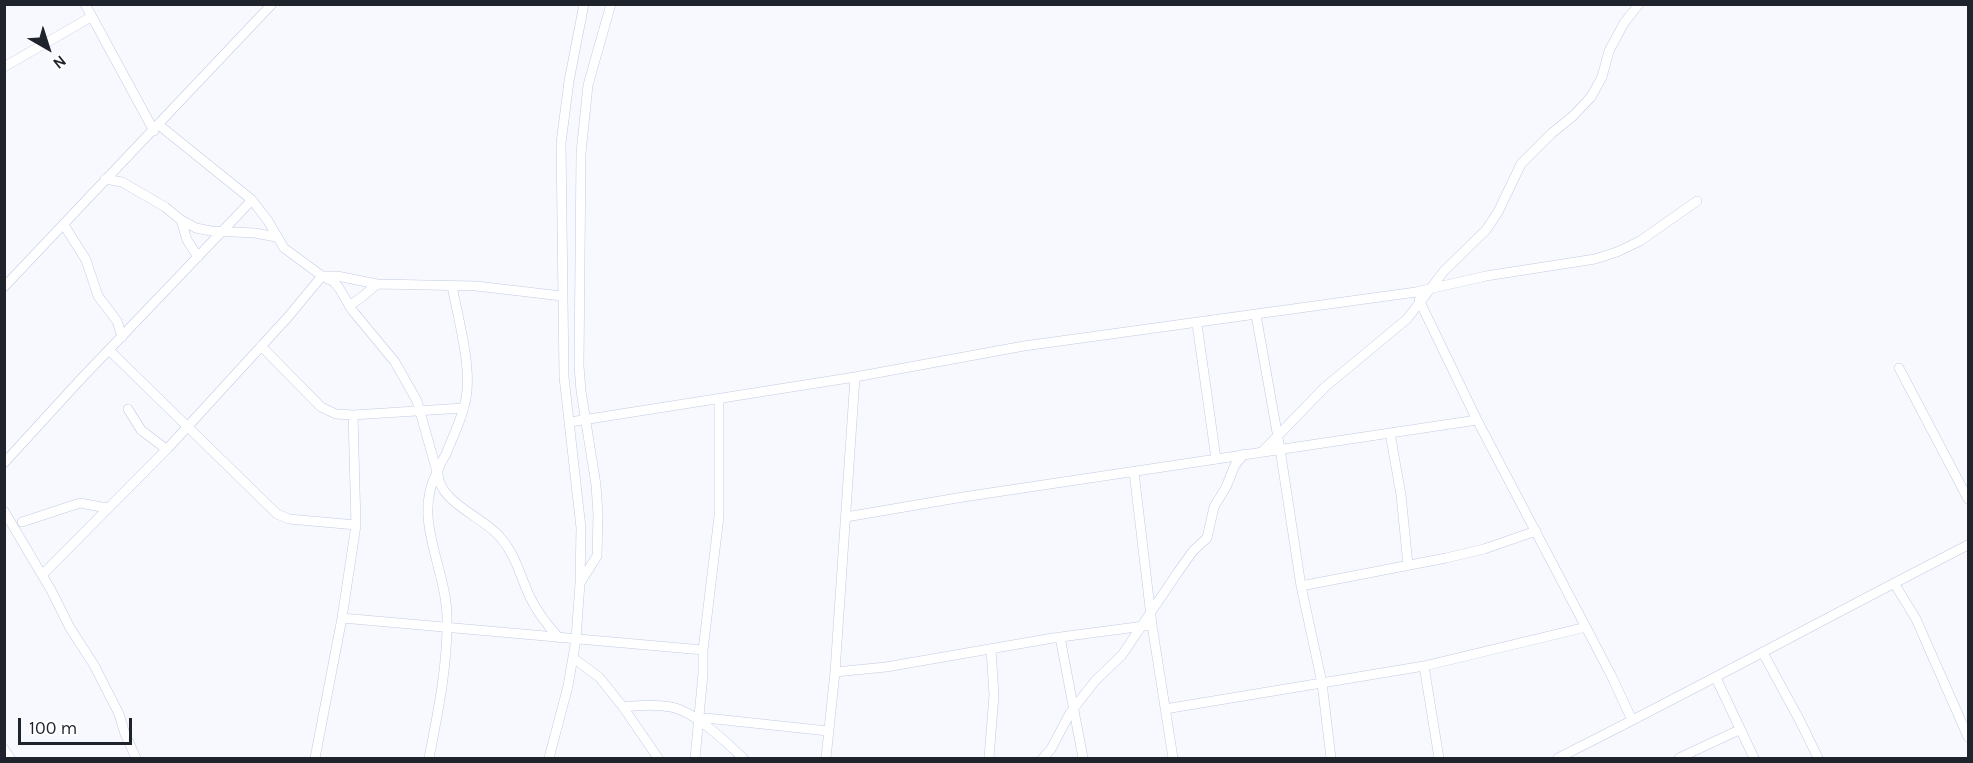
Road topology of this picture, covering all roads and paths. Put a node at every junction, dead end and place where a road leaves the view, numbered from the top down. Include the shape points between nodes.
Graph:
1 (85, 4) edge
2 (272, 4) edge
3 (584, 4) edge
4 (611, 4) edge
5 (1639, 4) edge
6 (91, 17) junction
7 (4, 67) edge
8 (156, 128) junction
9 (105, 180) junction
10 (252, 200) junction
11 (1697, 201) dead end
12 (182, 220) junction
13 (63, 225) junction
14 (224, 230) junction
15 (276, 237) junction
16 (198, 257) junction
17 (321, 276) junction
18 (377, 284) junction
19 (452, 286) junction
20 (4, 287) edge
21 (1430, 289) junction
22 (562, 296) junction
23 (1418, 297) junction
24 (349, 306) junction
25 (1256, 315) junction
26 (1197, 324) junction
27 (122, 337) junction
28 (261, 346) junction
29 (109, 350) junction
30 (1899, 368) dead end
31 (855, 377) junction
32 (719, 400) junction
33 (463, 408) junction
34 (128, 409) dead end
35 (419, 412) junction
36 (353, 415) junction
37 (585, 420) junction
38 (1477, 420) junction
39 (570, 422) junction
40 (187, 425) junction
41 (1390, 433) junction
42 (1277, 436) junction
43 (166, 449) junction
44 (1280, 449) junction
45 (1263, 452) junction
46 (1244, 454) junction
47 (1216, 459) junction
48 (4, 463) edge
49 (437, 472) junction
50 (1134, 472) junction
51 (1968, 499) edge
52 (107, 508) junction
53 (4, 509) edge
54 (846, 517) junction
55 (22, 522) junction
56 (356, 525) junction
57 (1536, 531) junction
58 (23, 542) junction
59 (1968, 545) edge
60 (1408, 565) junction
61 (42, 575) junction
62 (1894, 583) junction
63 (580, 584) junction
64 (1301, 586) junction
65 (1151, 613) junction
66 (342, 618) junction
67 (1152, 625) junction
68 (1141, 627) junction
69 (1586, 627) junction
70 (446, 628) junction
71 (559, 638) junction
72 (1060, 638) junction
73 (576, 639) junction
74 (991, 649) junction
75 (703, 650) junction
76 (1763, 653) junction
77 (573, 658) junction
78 (1424, 666) junction
79 (835, 672) junction
80 (1716, 678) junction
81 (1322, 683) junction
82 (623, 707) junction
83 (1074, 708) junction
84 (1165, 709) junction
85 (698, 720) junction
86 (1632, 720) junction
87 (828, 730) junction
88 (1739, 730) junction
89 (1968, 737) edge
90 (4, 749) edge
91 (10, 759) edge
92 (136, 759) edge
93 (315, 759) edge
94 (429, 759) edge
95 (549, 759) edge
96 (658, 759) edge
97 (695, 759) edge
98 (743, 759) edge
99 (826, 759) edge
100 (989, 759) edge
101 (1043, 759) edge
102 (1083, 759) edge
103 (1173, 759) edge
104 (1331, 759) edge
105 (1439, 759) edge
106 (1558, 759) edge
107 (1679, 759) edge
108 (1754, 759) edge
109 (1818, 759) edge

1 - 6 street
2 - 8 street
3 - 22 street via 561,143
4 - 37 street via 588,85 581,153 579,366
5 - 21 street via 1609,51 1591,98 1521,164 1486,230
6 - 7 street
6 - 8 street
8 - 9 street
8 - 10 street
9 - 12 street via 122,182
9 - 13 street
10 - 14 street
10 - 15 street
11 - 21 street via 1640,241 1617,252
12 - 14 street via 203,230
12 - 16 street via 187,240
13 - 20 street
13 - 27 street via 86,260 98,296 117,321
14 - 15 street
14 - 16 street
15 - 17 street via 287,252
16 - 27 street
17 - 18 street
17 - 24 street via 334,282
17 - 28 street
18 - 19 street
18 - 24 street
19 - 22 street
19 - 33 street via 467,373
21 - 23 street
22 - 39 street via 564,377
23 - 25 street via 1332,303
23 - 38 street
23 - 42 street via 1407,319 1325,387
24 - 35 street via 395,362
25 - 26 street
25 - 42 street
26 - 31 street via 1024,346
26 - 47 street
27 - 29 street
28 - 36 street via 321,407 336,414
28 - 40 street
29 - 40 street
29 - 48 street
30 - 51 street
31 - 32 street
31 - 54 street
32 - 37 street
32 - 75 street via 719,516
33 - 35 street
33 - 49 street
34 - 43 street via 141,430
35 - 36 street
35 - 49 street
36 - 56 street
37 - 39 street
37 - 63 street via 596,485 599,542 597,556
38 - 41 street
38 - 57 street
39 - 63 street via 581,528
40 - 43 street
40 - 56 street via 277,514 289,519
41 - 44 street
41 - 60 street
42 - 44 street
42 - 45 street
43 - 52 street
44 - 45 street
44 - 64 street
45 - 46 street
46 - 47 street
46 - 65 street via 1234,465 1214,507 1207,538 1193,551
47 - 50 street
49 - 70 street via 429,489 428,519 445,603
49 - 71 street via 444,493 483,521 508,546 531,599
50 - 54 street
50 - 65 street
52 - 55 street via 80,502
52 - 61 street
53 - 55 street
53 - 58 street
54 - 79 street
55 - 58 street
56 - 66 street
57 - 60 street via 1484,549
57 - 69 street
58 - 61 street
59 - 62 street
60 - 64 street
61 - 92 street via 105,685
62 - 76 street
62 - 89 street via 1916,619
63 - 73 street
64 - 81 street
65 - 67 street
65 - 68 street
66 - 70 street
66 - 93 street
67 - 68 street
67 - 84 street
68 - 72 street
68 - 83 street via 1122,655
69 - 78 street
69 - 86 street
70 - 71 street
70 - 94 street
71 - 73 street
72 - 74 street
72 - 83 street
73 - 75 street
73 - 77 street
74 - 79 street via 886,668
74 - 100 street via 994,695
75 - 85 street
76 - 80 street
76 - 109 street
77 - 82 street via 599,677
77 - 95 street
78 - 81 street
78 - 105 street
79 - 87 street
80 - 86 street
80 - 88 street
81 - 84 street
81 - 104 street
82 - 85 street via 671,707
82 - 96 street
83 - 101 street
83 - 102 street
84 - 103 street
85 - 87 street
85 - 97 street
85 - 98 street
86 - 106 street
87 - 99 street
88 - 107 street
88 - 108 street
90 - 91 street

